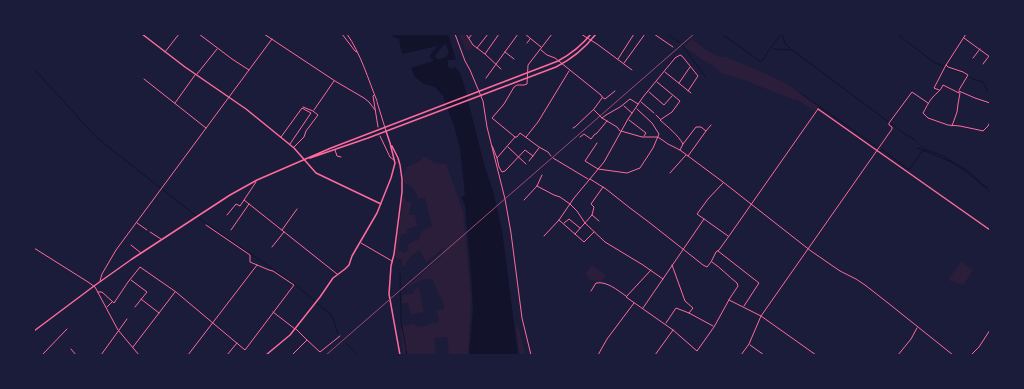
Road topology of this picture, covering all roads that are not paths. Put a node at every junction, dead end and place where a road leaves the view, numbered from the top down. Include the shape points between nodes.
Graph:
1 (142, 34) edge
2 (179, 34) edge
3 (199, 34) edge
4 (264, 34) edge
5 (342, 34) edge
6 (347, 34) edge
7 (455, 34) edge
8 (466, 34) edge
9 (472, 34) edge
10 (488, 34) edge
11 (499, 34) edge
12 (518, 34) edge
13 (525, 34) edge
14 (552, 34) edge
15 (581, 34) edge
16 (591, 34) edge
17 (596, 34) edge
18 (634, 34) edge
19 (645, 34) edge
20 (654, 34) edge
21 (966, 34) edge
22 (964, 37) junction
23 (469, 38) junction
24 (531, 38) junction
25 (588, 38) junction
26 (272, 39) junction
27 (591, 40) junction
28 (527, 43) dead end
29 (542, 47) junction
30 (673, 47) dead end
31 (217, 48) junction
32 (477, 48) junction
33 (540, 49) junction
34 (980, 49) junction
35 (165, 52) junction
36 (358, 52) junction
37 (505, 52) junction
38 (485, 54) junction
39 (990, 56) edge
40 (973, 58) dead end
41 (514, 59) dead end
42 (618, 59) junction
43 (558, 61) junction
44 (623, 63) junction
45 (496, 64) junction
46 (561, 64) junction
47 (983, 64) dead end
48 (946, 65) junction
49 (691, 67) junction
50 (501, 69) dead end
51 (249, 70) junction
52 (569, 70) junction
53 (632, 70) dead end
54 (664, 72) junction
55 (528, 73) junction
56 (196, 75) junction
57 (528, 77) junction
58 (486, 78) dead end
59 (144, 79) dead end
60 (335, 81) junction
61 (656, 82) junction
62 (679, 84) junction
63 (614, 91) dead end
64 (649, 91) junction
65 (688, 91) junction
66 (940, 91) junction
67 (479, 92) junction
68 (959, 92) junction
69 (691, 93) dead end
70 (374, 94) junction
71 (673, 95) junction
72 (479, 96) junction
73 (229, 97) junction
74 (602, 97) junction
75 (641, 102) junction
76 (175, 103) junction
77 (928, 103) junction
78 (990, 103) edge
79 (639, 104) junction
80 (623, 105) junction
81 (303, 106) dead end
82 (636, 108) junction
83 (818, 109) joint
84 (313, 110) junction
85 (375, 110) junction
86 (594, 110) junction
87 (632, 113) junction
88 (654, 113) dead end
89 (656, 115) dead end
90 (602, 118) junction
91 (628, 119) junction
92 (660, 120) junction
93 (607, 121) junction
94 (990, 122) edge
95 (711, 125) dead end
96 (952, 126) junction
97 (378, 127) dead end
98 (206, 128) junction
99 (385, 128) junction
100 (573, 128) dead end
101 (386, 131) junction
102 (621, 131) junction
103 (706, 131) junction
104 (280, 136) junction
105 (380, 136) dead end
106 (644, 136) dead end
107 (515, 137) junction
108 (580, 137) dead end
109 (525, 138) junction
110 (658, 138) junction
111 (390, 143) junction
112 (597, 143) dead end
113 (289, 144) junction
114 (683, 144) junction
115 (491, 145) junction
116 (507, 146) junction
117 (294, 148) junction
118 (539, 148) junction
119 (335, 150) junction
120 (680, 150) junction
121 (877, 151) junction
122 (686, 154) junction
123 (533, 156) junction
124 (551, 156) dead end
125 (688, 156) junction
126 (341, 157) dead end
127 (519, 157) junction
128 (497, 158) junction
129 (553, 158) dead end
130 (304, 159) junction
131 (394, 160) junction
132 (530, 161) dead end
133 (526, 164) dead end
134 (598, 170) junction
135 (670, 173) dead end
136 (542, 175) dead end
137 (257, 180) junction
138 (589, 180) junction
139 (723, 182) junction
140 (537, 186) junction
141 (603, 187) junction
142 (244, 200) junction
143 (524, 200) dead end
144 (249, 204) junction
145 (381, 204) junction
146 (570, 204) junction
147 (751, 204) junction
148 (297, 209) dead end
149 (227, 215) dead end
150 (592, 215) junction
151 (704, 219) junction
152 (559, 220) junction
153 (599, 221) dead end
154 (136, 223) junction
155 (585, 223) junction
156 (564, 224) junction
157 (206, 225) dead end
158 (580, 228) junction
159 (147, 230) dead end
160 (231, 230) dead end
161 (282, 230) junction
162 (990, 230) edge
163 (150, 232) dead end
164 (284, 232) junction
165 (594, 232) junction
166 (574, 234) junction
167 (544, 236) dead end
168 (729, 236) junction
169 (161, 240) junction
170 (360, 242) junction
171 (131, 246) dead end
172 (272, 246) dead end
173 (34, 248) edge
174 (808, 248) junction
175 (683, 249) junction
176 (718, 251) junction
177 (141, 253) junction
178 (392, 261) junction
179 (711, 262) junction
180 (672, 264) junction
181 (258, 265) junction
182 (650, 270) junction
183 (337, 274) junction
184 (131, 279) junction
185 (663, 279) junction
186 (100, 282) junction
187 (94, 286) junction
188 (590, 291) dead end
189 (98, 292) junction
190 (176, 292) junction
191 (626, 297) junction
192 (141, 299) junction
193 (729, 300) junction
194 (112, 302) junction
195 (635, 303) junction
196 (135, 307) dead end
197 (743, 307) junction
198 (106, 308) junction
199 (642, 308) junction
200 (273, 312) junction
201 (689, 313) junction
202 (160, 314) junction
203 (761, 316) junction
204 (127, 319) dead end
205 (213, 323) junction
206 (665, 324) junction
207 (714, 327) junction
208 (917, 327) junction
209 (66, 329) dead end
210 (295, 329) junction
211 (118, 330) junction
212 (673, 330) junction
213 (990, 330) edge
214 (34, 331) edge
215 (340, 336) dead end
216 (307, 340) junction
217 (237, 343) junction
218 (749, 344) junction
219 (132, 348) junction
220 (71, 349) dead end
221 (42, 355) edge
222 (76, 355) edge
223 (101, 355) edge
224 (138, 355) edge
225 (188, 355) edge
226 (227, 355) edge
227 (266, 355) edge
228 (292, 355) edge
229 (400, 355) edge
230 (531, 355) edge
231 (598, 355) edge
232 (656, 355) edge
233 (741, 355) edge
234 (764, 355) edge
235 (816, 355) edge
236 (898, 355) edge
237 (953, 355) edge
238 (971, 355) edge

1 - 35 main road
2 - 35 street
3 - 31 street
4 - 26 street
5 - 36 street
6 - 36 street
7 - 67 street
8 - 23 street
9 - 23 street
10 - 32 street
11 - 38 street
12 - 37 street
13 - 24 street
14 - 29 street
15 - 25 street
16 - 25 main road
17 - 27 main road
18 - 42 street
19 - 44 street
20 - 30 street
21 - 22 street
22 - 34 street
22 - 48 street
23 - 32 street
24 - 28 street
24 - 29 street
25 - 27 street
25 - 43 main road
26 - 51 street
26 - 60 street
27 - 42 street
27 - 46 main road
29 - 33 street
31 - 51 street
31 - 56 street
32 - 38 street
33 - 43 street
33 - 55 street via 529,64
34 - 39 street
34 - 40 street
35 - 56 main road
36 - 70 street
37 - 41 street
37 - 45 street
38 - 45 street
39 - 47 street
42 - 44 street
43 - 46 street
43 - 55 main road
44 - 53 street
45 - 50 street
45 - 58 street
46 - 52 street
46 - 57 main road
48 - 66 street via 934,88
48 - 68 street via 968,75
49 - 54 street via 680,55
49 - 62 street
49 - 65 street via 698,76
51 - 73 street
52 - 74 street
52 - 109 street via 538,122
54 - 61 street
54 - 62 street
55 - 57 street
55 - 67 main road
56 - 73 main road
56 - 76 street
57 - 72 main road
57 - 107 street via 526,84 514,87 492,118
59 - 76 street
60 - 84 street
60 - 85 street via 364,98
61 - 64 street
61 - 71 street
62 - 65 street
63 - 74 street via 606,99
64 - 71 street via 664,105
64 - 75 street
65 - 69 street
66 - 68 street via 943,85
66 - 77 street
67 - 72 street
67 - 99 main road
68 - 78 street
68 - 96 street via 957,112
70 - 85 street
70 - 99 street
71 - 92 street via 679,103 672,112
72 - 101 main road
72 - 115 street via 483,100
73 - 98 street
73 - 104 main road
74 - 86 street
75 - 79 street
75 - 88 street
76 - 98 street
77 - 96 street via 923,113 928,118
77 - 121 street via 912,92 890,123 892,129
79 - 80 street via 630,99
79 - 82 street
80 - 87 street
80 - 90 street
81 - 84 street
82 - 87 street
82 - 110 street via 652,123 659,133
83 - 121 main road
83 - 147 street
84 - 117 street via 318,115
85 - 97 street
86 - 90 street
86 - 100 street
87 - 91 street
89 - 92 street
90 - 93 street
91 - 102 street
91 - 106 street via 646,133
92 - 114 street
93 - 102 street
93 - 108 street via 592,139 584,134
94 - 96 street via 983,131
95 - 103 street
98 - 154 street
99 - 101 street
99 - 130 main road
101 - 111 main road
101 - 119 main road
102 - 110 street
102 - 134 street
103 - 114 street via 702,127 696,127
103 - 125 street
104 - 113 main road
104 - 113 street via 302,108 312,113
105 - 131 street
107 - 109 street via 520,133
107 - 116 street
109 - 118 street
110 - 120 street
110 - 134 street via 640,168 627,173
111 - 131 main road
111 - 178 main road via 399,162 402,185
112 - 134 street via 585,161
113 - 117 main road
114 - 120 street
115 - 128 street
115 - 230 street via 511,233 522,318
116 - 127 street
116 - 128 street
117 - 130 main road
118 - 123 street
118 - 124 street
119 - 126 street via 336,156
119 - 130 main road
120 - 122 street
121 - 162 main road
121 - 174 street
122 - 125 street
122 - 135 street
123 - 127 street via 525,150
123 - 132 street
125 - 139 street
127 - 128 street via 505,172 502,172
127 - 133 street
129 - 138 street
130 - 137 main road
130 - 145 main road via 316,173
131 - 145 main road via 393,172
134 - 138 street
136 - 140 street
137 - 142 street
137 - 169 main road
138 - 141 street
138 - 146 street
139 - 147 street
139 - 151 street via 697,214
140 - 143 street
140 - 146 street
141 - 150 street via 591,204 594,207
141 - 175 street
142 - 144 street
142 - 149 street via 240,206 236,204
144 - 160 street
144 - 161 street
145 - 170 main road
146 - 152 street
146 - 155 street
147 - 168 street
147 - 174 street
148 - 161 street
150 - 153 street
150 - 155 street
151 - 168 street
151 - 175 street
152 - 156 street
152 - 167 street
154 - 159 street
154 - 186 street via 116,250
155 - 158 street
155 - 165 street
156 - 158 street via 569,219
156 - 166 street
157 - 181 street via 250,255 250,262
158 - 166 street
161 - 164 street
163 - 169 street
164 - 172 street
164 - 183 street
165 - 166 street via 584,242
165 - 182 street
168 - 176 street
169 - 177 main road
170 - 178 street
170 - 183 main road via 348,266
171 - 177 street
173 - 187 street
174 - 203 street
174 - 208 street via 888,302
175 - 179 street via 707,267
175 - 180 street
176 - 179 street
176 - 197 street via 759,283
177 - 186 main road
178 - 229 main road via 389,299
179 - 193 street via 738,285
180 - 185 street
180 - 201 street via 686,301 693,308
181 - 200 street via 273,271 294,286
181 - 205 street
182 - 185 street
182 - 191 street
183 - 210 main road
184 - 190 street via 140,267
184 - 192 street via 147,292
184 - 194 street via 114,303
185 - 199 street
186 - 187 main road
187 - 189 street
187 - 214 main road
188 - 191 street via 599,282 610,285
189 - 194 street via 102,292
189 - 198 street
190 - 202 street
190 - 205 street
191 - 195 street
192 - 196 street
192 - 202 street
193 - 197 street
193 - 207 street
194 - 198 street
195 - 199 street
195 - 231 street
197 - 203 street
198 - 211 street
199 - 206 street
200 - 210 street
200 - 217 street via 245,350
201 - 206 street via 676,308
201 - 207 street
202 - 219 street
203 - 218 street
203 - 235 street
204 - 211 street
205 - 217 street
205 - 225 street
206 - 212 street
207 - 212 street via 697,351
208 - 236 street
208 - 237 street
209 - 221 street
210 - 216 street
210 - 227 main road
211 - 219 street
211 - 223 street
212 - 232 street
213 - 238 street
215 - 216 street via 320,352
216 - 228 street
217 - 226 street
218 - 233 street
218 - 234 street
219 - 224 street
220 - 222 street

